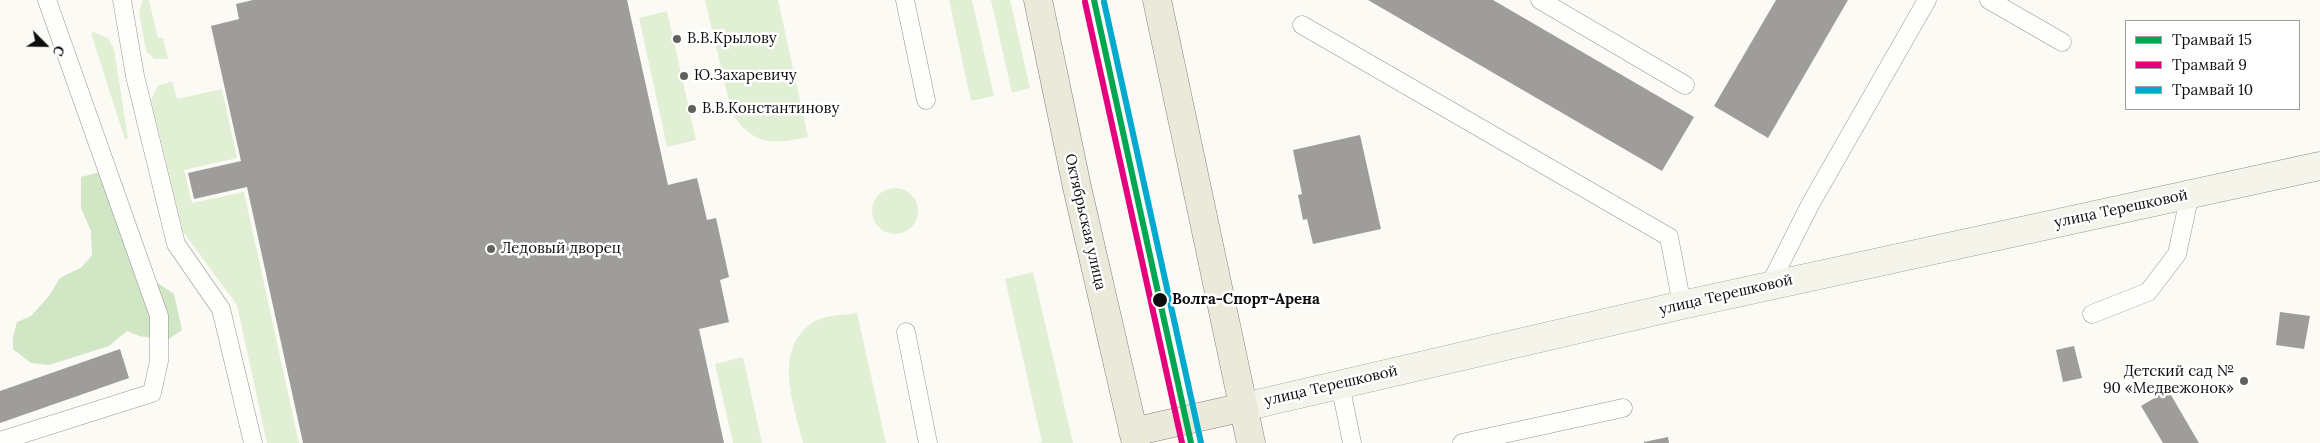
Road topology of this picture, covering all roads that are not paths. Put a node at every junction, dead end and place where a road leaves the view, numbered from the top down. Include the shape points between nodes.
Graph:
1 (47, 0) edge
2 (122, 0) edge
3 (905, 0) edge
4 (1038, 0) edge
5 (1157, 0) edge
6 (1540, 0) edge
7 (1927, 0) edge
8 (1989, 0) edge
9 (1302, 26) dead end
10 (2062, 42) dead end
11 (1685, 85) dead end
12 (926, 100) dead end
13 (2320, 166) edge
14 (2190, 194) junction
15 (1769, 286) junction
16 (1682, 305) junction
17 (2092, 314) dead end
18 (906, 332) dead end
19 (1340, 384) junction
20 (1244, 406) junction
21 (1623, 408) dead end
22 (1134, 438) edge
23 (0, 441) edge
24 (253, 443) edge
25 (928, 443) edge
26 (1251, 443) edge
27 (1352, 443) edge
28 (1462, 443) edge

1 - 23 lane via 158,316 159,360 152,394
2 - 24 lane via 135,76 176,244 221,310
3 - 12 lane
4 - 22 main road, Октябрьская улица
5 - 20 main road
6 - 11 lane
7 - 15 lane via 1811,203
8 - 10 lane
9 - 16 lane via 1669,237
13 - 14 street, улица Терешковой
14 - 15 street, улица Терешковой
14 - 17 lane via 2177,254 2148,292
15 - 16 street, улица Терешковой
16 - 19 street, улица Терешковой
18 - 25 lane
19 - 20 street, улица Терешковой
19 - 27 lane
20 - 22 main road, улица Терешковой
20 - 26 main road
21 - 28 lane

